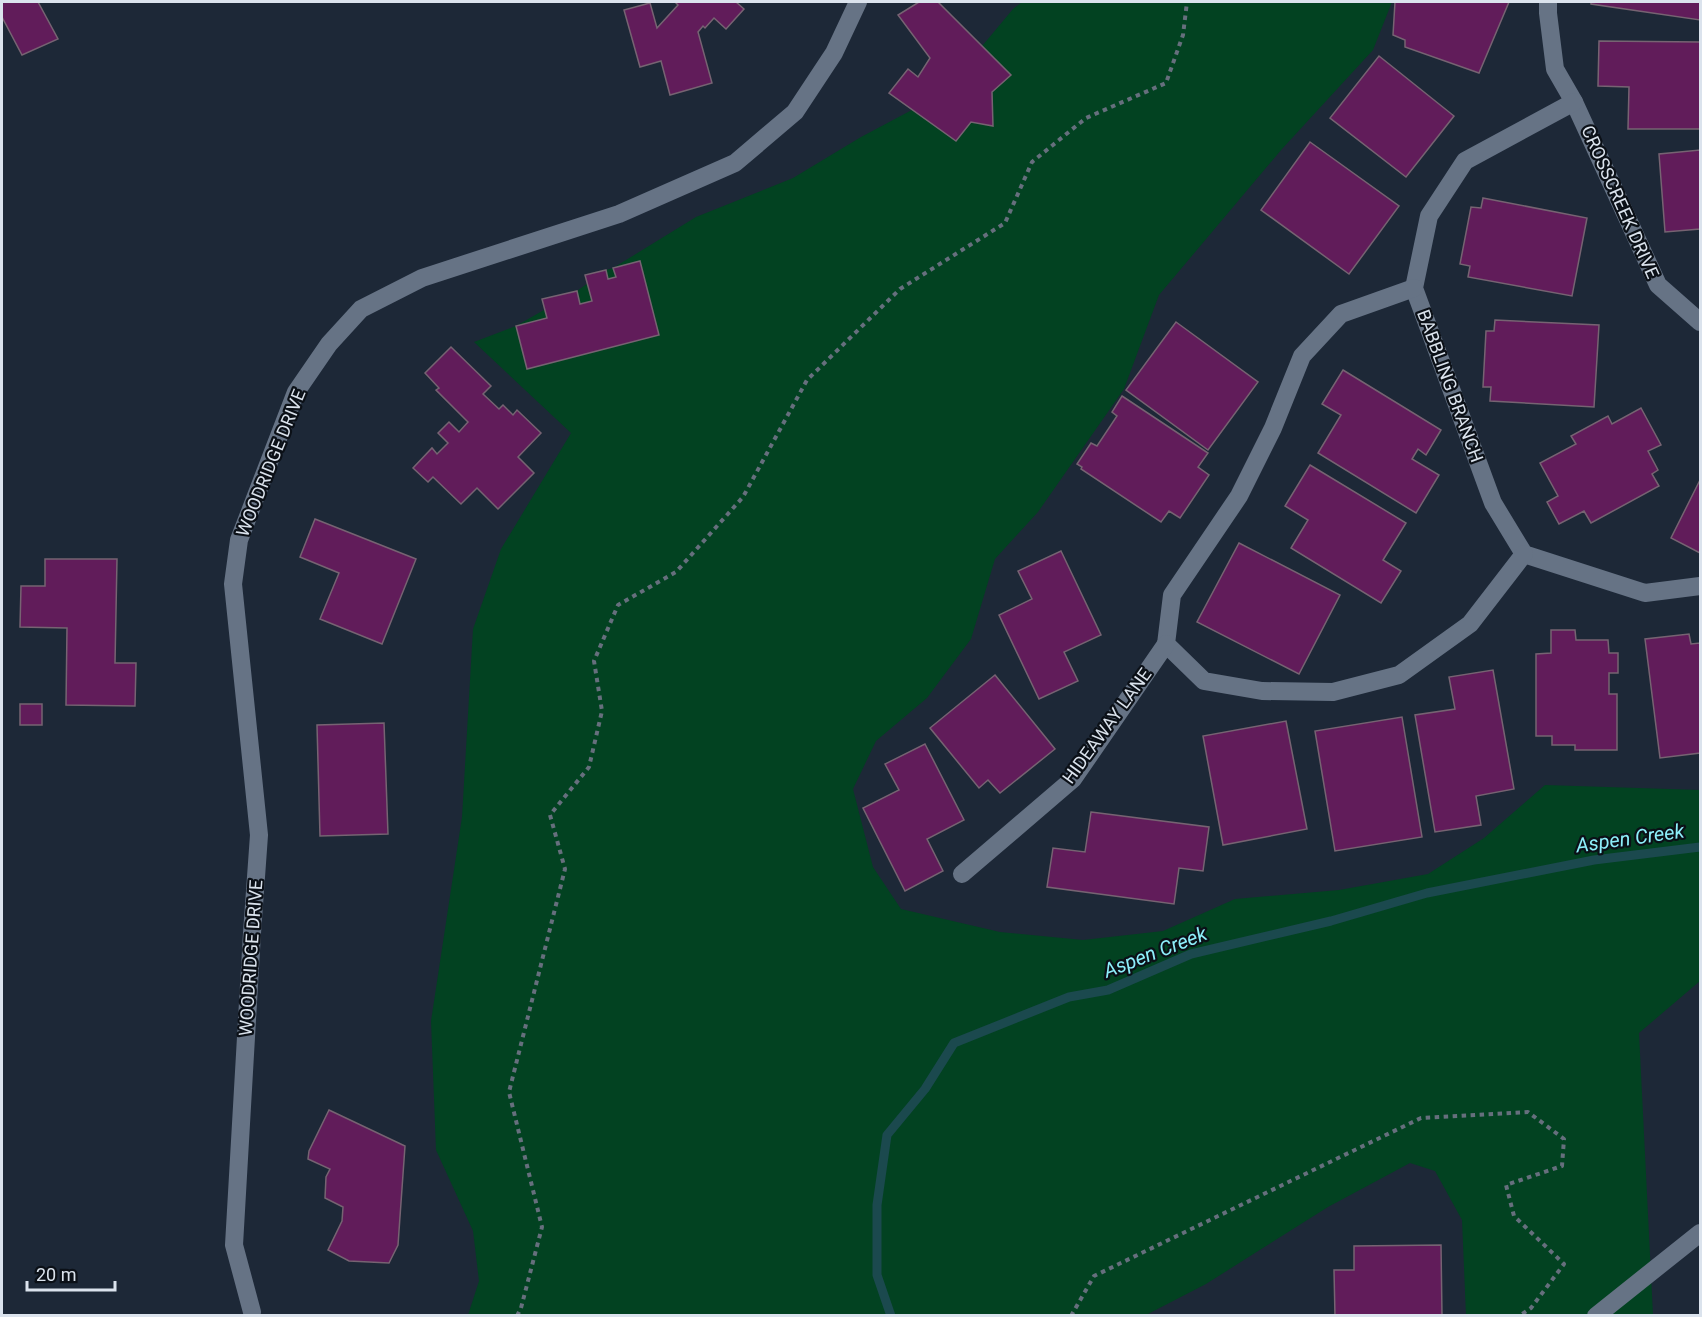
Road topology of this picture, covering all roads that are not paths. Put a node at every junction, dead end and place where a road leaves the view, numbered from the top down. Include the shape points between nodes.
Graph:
1 (858, 2) edge
2 (1548, 2) edge
3 (1575, 102) junction
4 (1414, 288) junction
5 (1701, 322) edge
6 (1524, 554) junction
7 (1701, 586) edge
8 (1166, 644) junction
9 (962, 874) dead end
10 (1701, 1233) edge
11 (252, 1312) dead end
12 (1596, 1316) edge

1 - 11 street, WOODRIDGE DRIVE via 834,53 795,112 735,163 619,214 422,278 361,309 328,344 296,392 239,540 233,584 259,835 234,1245
2 - 3 street, CROSSCREEK DRIVE via 1555,69
3 - 4 street, BABBLING BRANCH via 1465,161 1429,216
3 - 5 street, CROSSCREEK DRIVE via 1658,285
4 - 6 street, BABBLING BRANCH via 1493,503
4 - 8 street via 1341,314 1302,356 1273,428 1239,496 1172,595
6 - 7 street via 1645,593
6 - 8 street via 1470,624 1400,675 1333,692 1262,691 1204,681
8 - 9 street, HIDEAWAY LANE via 1073,779
10 - 12 street

